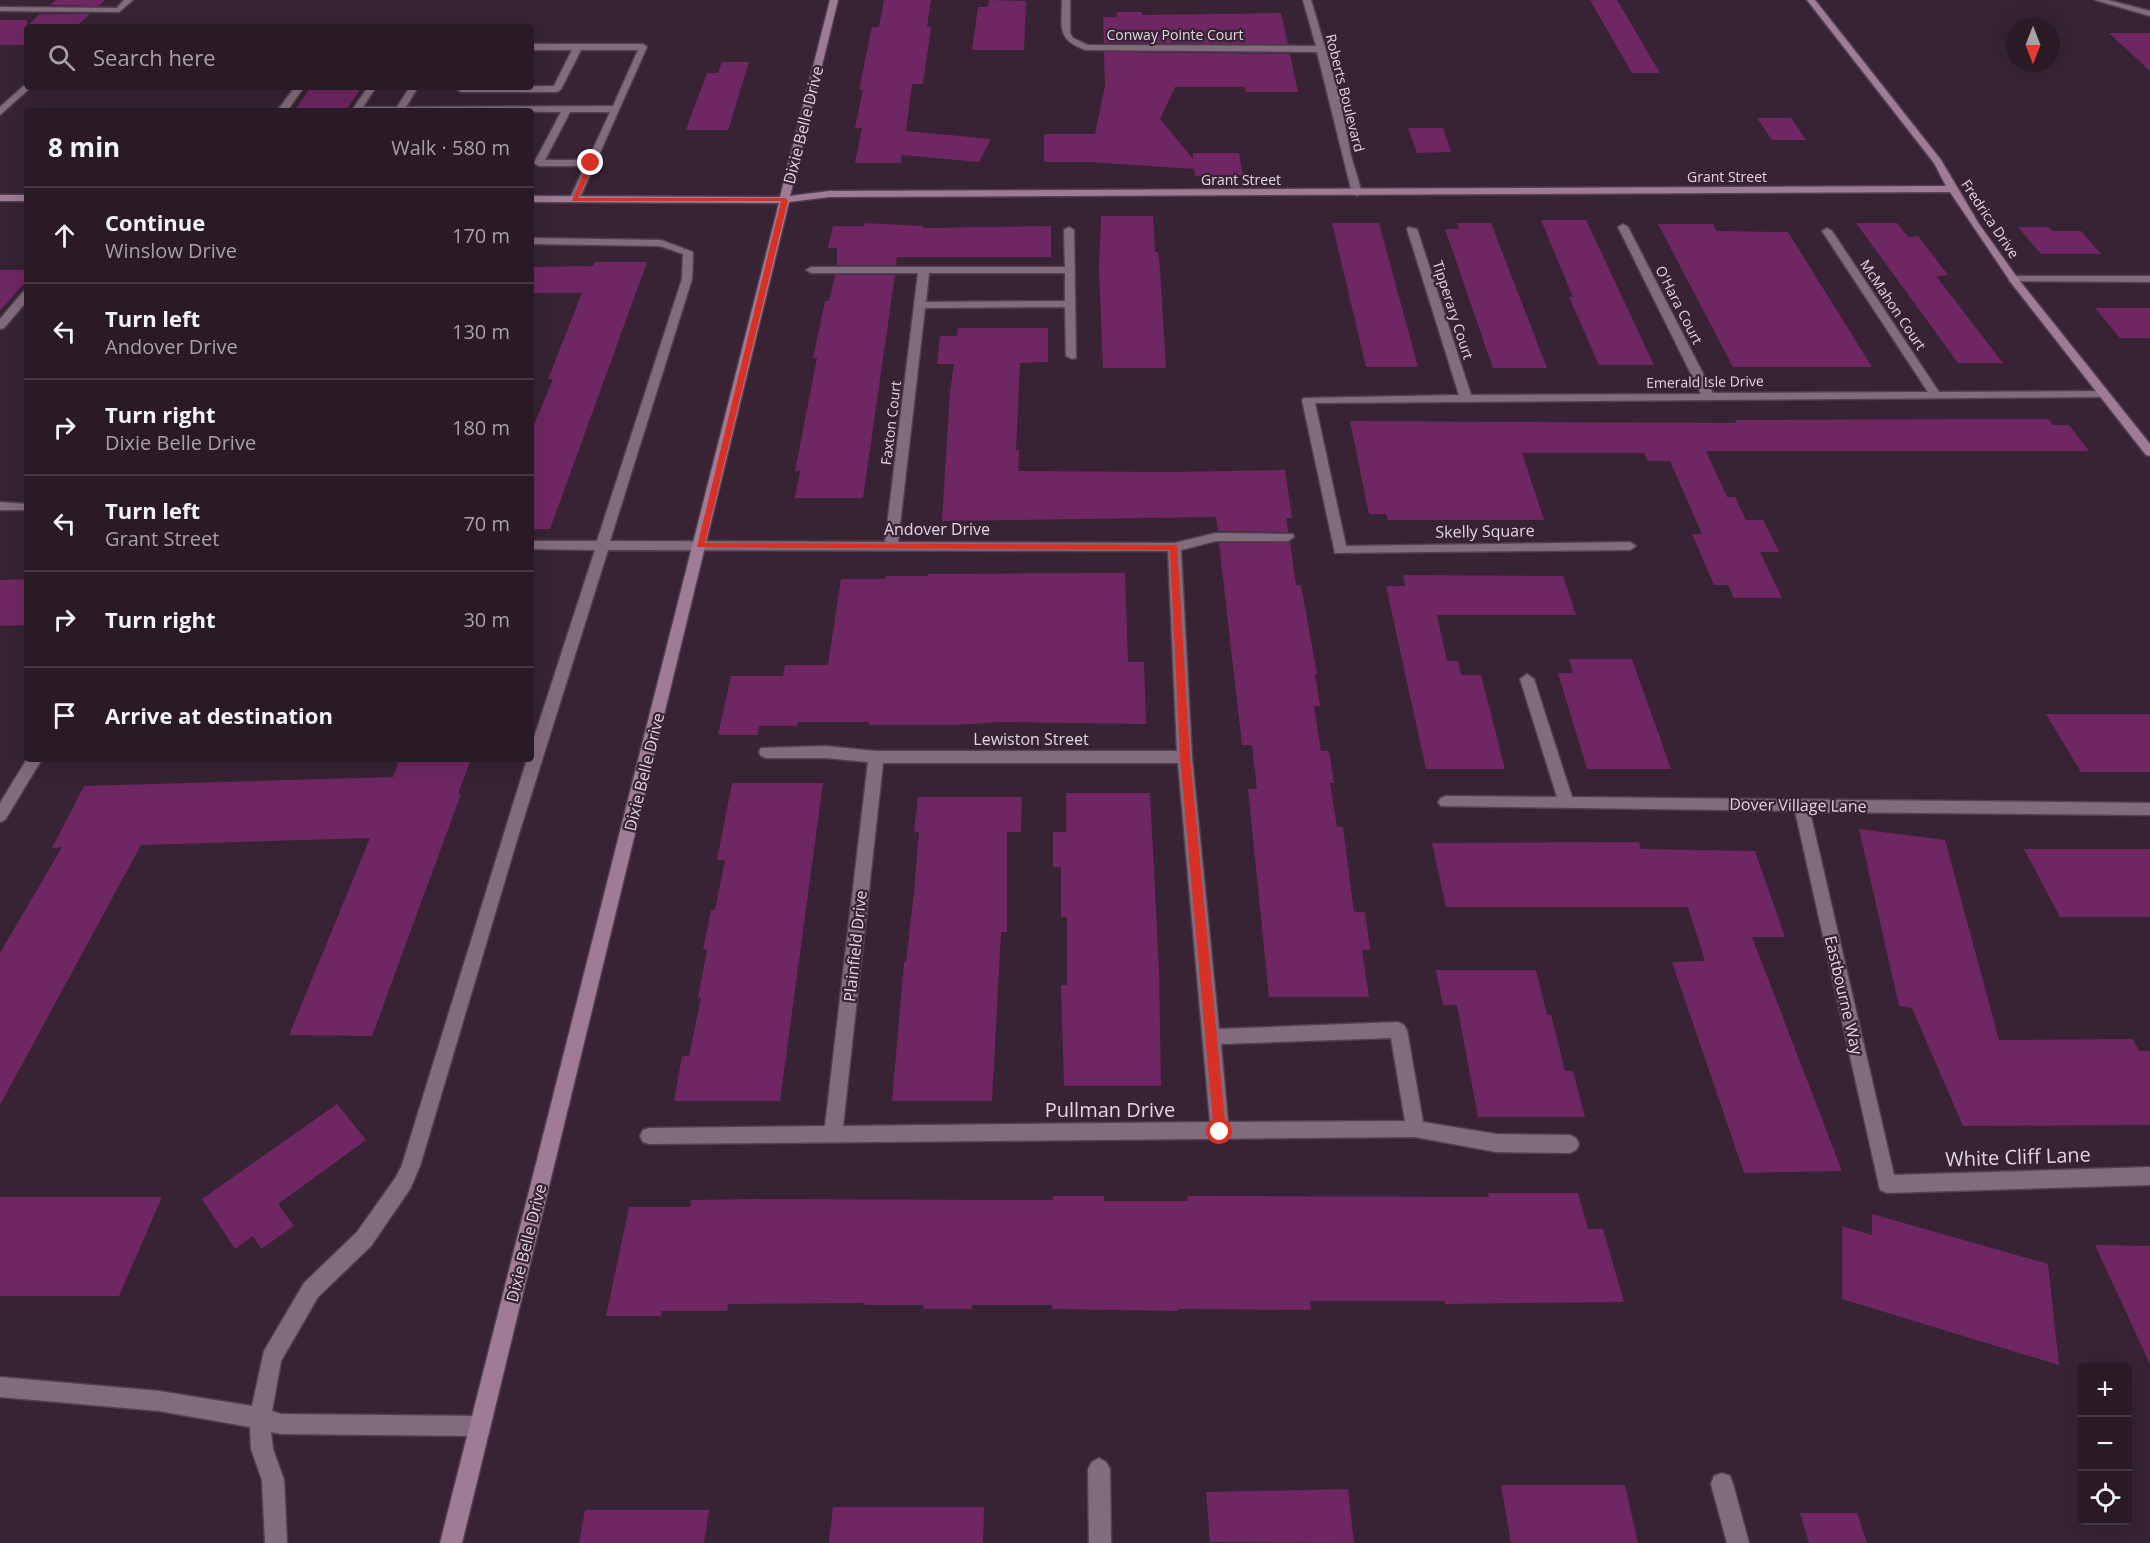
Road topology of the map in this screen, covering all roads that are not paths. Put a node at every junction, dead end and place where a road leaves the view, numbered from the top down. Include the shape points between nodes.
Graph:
1 (129, 0) edge
2 (834, 0) edge
3 (1066, 0) edge
4 (1306, 0) edge
5 (1811, 0) edge
6 (2099, 0) edge
7 (0, 9) edge
8 (2150, 14) edge
9 (534, 47) edge
10 (578, 47) junction
11 (1321, 49) junction
12 (24, 89) edge
13 (534, 89) edge
14 (298, 90) edge
15 (370, 90) edge
16 (412, 90) edge
17 (461, 90) edge
18 (284, 108) edge
19 (358, 108) edge
20 (401, 108) edge
21 (450, 108) edge
22 (534, 109) edge
23 (567, 109) junction
24 (616, 109) junction
25 (0, 112) edge
26 (591, 163) junction
27 (1951, 189) junction
28 (1357, 193) junction
29 (0, 198) edge
30 (24, 198) edge
31 (534, 199) edge
32 (574, 200) junction
33 (785, 200) junction
34 (1623, 227) dead end
35 (1412, 229) dead end
36 (1069, 230) dead end
37 (1827, 231) dead end
38 (534, 241) edge
39 (811, 270) dead end
40 (924, 270) junction
41 (1070, 270) junction
42 (2013, 279) junction
43 (2150, 279) edge
44 (24, 298) edge
45 (1071, 304) junction
46 (920, 305) junction
47 (0, 326) edge
48 (1072, 356) dead end
49 (1935, 394) junction
50 (2103, 394) junction
51 (1708, 396) junction
52 (1466, 399) junction
53 (2150, 452) edge
54 (0, 507) edge
55 (23, 507) dead end
56 (1288, 537) dead end
57 (891, 544) junction
58 (534, 545) edge
59 (602, 545) junction
60 (700, 545) junction
61 (1630, 546) dead end
62 (1174, 547) junction
63 (1340, 550) joint
64 (1527, 679) dead end
65 (766, 752) dead end
66 (876, 757) junction
67 (1185, 757) junction
68 (534, 761) edge
69 (34, 762) edge
70 (534, 762) edge
71 (1446, 802) dead end
72 (1566, 803) junction
73 (1801, 806) junction
74 (2150, 809) edge
75 (0, 816) edge
76 (1211, 1038) junction
77 (1415, 1129) junction
78 (1220, 1132) junction
79 (833, 1134) junction
80 (649, 1136) dead end
81 (1570, 1144) dead end
82 (2150, 1176) edge
83 (1887, 1184) joint
84 (0, 1387) edge
85 (260, 1418) junction
86 (480, 1426) junction
87 (1099, 1469) dead end
88 (1722, 1484) dead end
89 (276, 1543) edge
90 (451, 1543) edge
91 (1100, 1543) edge
92 (1738, 1543) edge

1 - 7 street via 119,10
2 - 33 street, Dixie Belle Drive
3 - 11 street, Conway Pointe Court via 1066,33 1070,40 1086,47
4 - 11 street, Roberts Boulevard
5 - 27 street, Fredrica Drive via 1924,143
6 - 8 street
9 - 10 street
10 - 13 street via 557,89
10 - 24 street via 643,47
11 - 28 street, Roberts Boulevard
12 - 25 street
14 - 18 street
15 - 19 street
16 - 20 street
17 - 21 street
22 - 23 street
23 - 24 street
23 - 26 street via 539,163
24 - 26 street
26 - 32 street
27 - 28 street, Grant Street
27 - 42 street, Fredrica Drive
28 - 33 street, Grant Street via 841,194
29 - 30 street
31 - 32 street, Grant Street
32 - 33 street, Grant Street
33 - 60 street, Dixie Belle Drive
34 - 51 street, O'Hara Court
35 - 52 street, Tipperary Court
36 - 41 street
37 - 49 street, McMahon Court
38 - 59 street via 661,243 688,252 687,279
39 - 40 street
40 - 41 street
40 - 46 street, Faxton Court
41 - 45 street
42 - 43 street
42 - 50 street, Fredrica Drive
44 - 47 street
45 - 46 street
45 - 48 street
46 - 57 street, Faxton Court
49 - 50 street, Emerald Isle Drive
49 - 51 street, Emerald Isle Drive
50 - 53 street, Fredrica Drive
51 - 52 street, Emerald Isle Drive
52 - 63 street, Emerald Isle Drive via 1308,400
54 - 55 street
56 - 62 street, Andover Drive via 1216,537
57 - 60 street, Andover Drive
57 - 62 street, Andover Drive
58 - 59 street, Andover Drive
59 - 60 street, Andover Drive
59 - 68 street
60 - 86 street, Dixie Belle Drive
61 - 63 street, Skelly Square
62 - 67 street
64 - 72 street
65 - 66 street, Lewiston Street
66 - 67 street, Lewiston Street
66 - 79 street, Plainfield Drive
67 - 76 street
69 - 75 street
70 - 85 street via 411,1166 364,1239 311,1290 271,1358
71 - 72 street, Dover Village Lane
72 - 73 street, Dover Village Lane
73 - 74 street, Dover Village Lane
73 - 83 street, Eastbourne Way
76 - 77 street via 1398,1030
76 - 78 street
77 - 78 street, Pullman Drive
77 - 81 street, Pullman Drive via 1496,1143
78 - 79 street, Pullman Drive
79 - 80 street, Pullman Drive
82 - 83 street, White Cliff Lane
84 - 85 street via 159,1401
85 - 86 street via 281,1424
85 - 89 street via 262,1449 273,1480
86 - 90 street, Dixie Belle Drive
87 - 91 street
88 - 92 street

